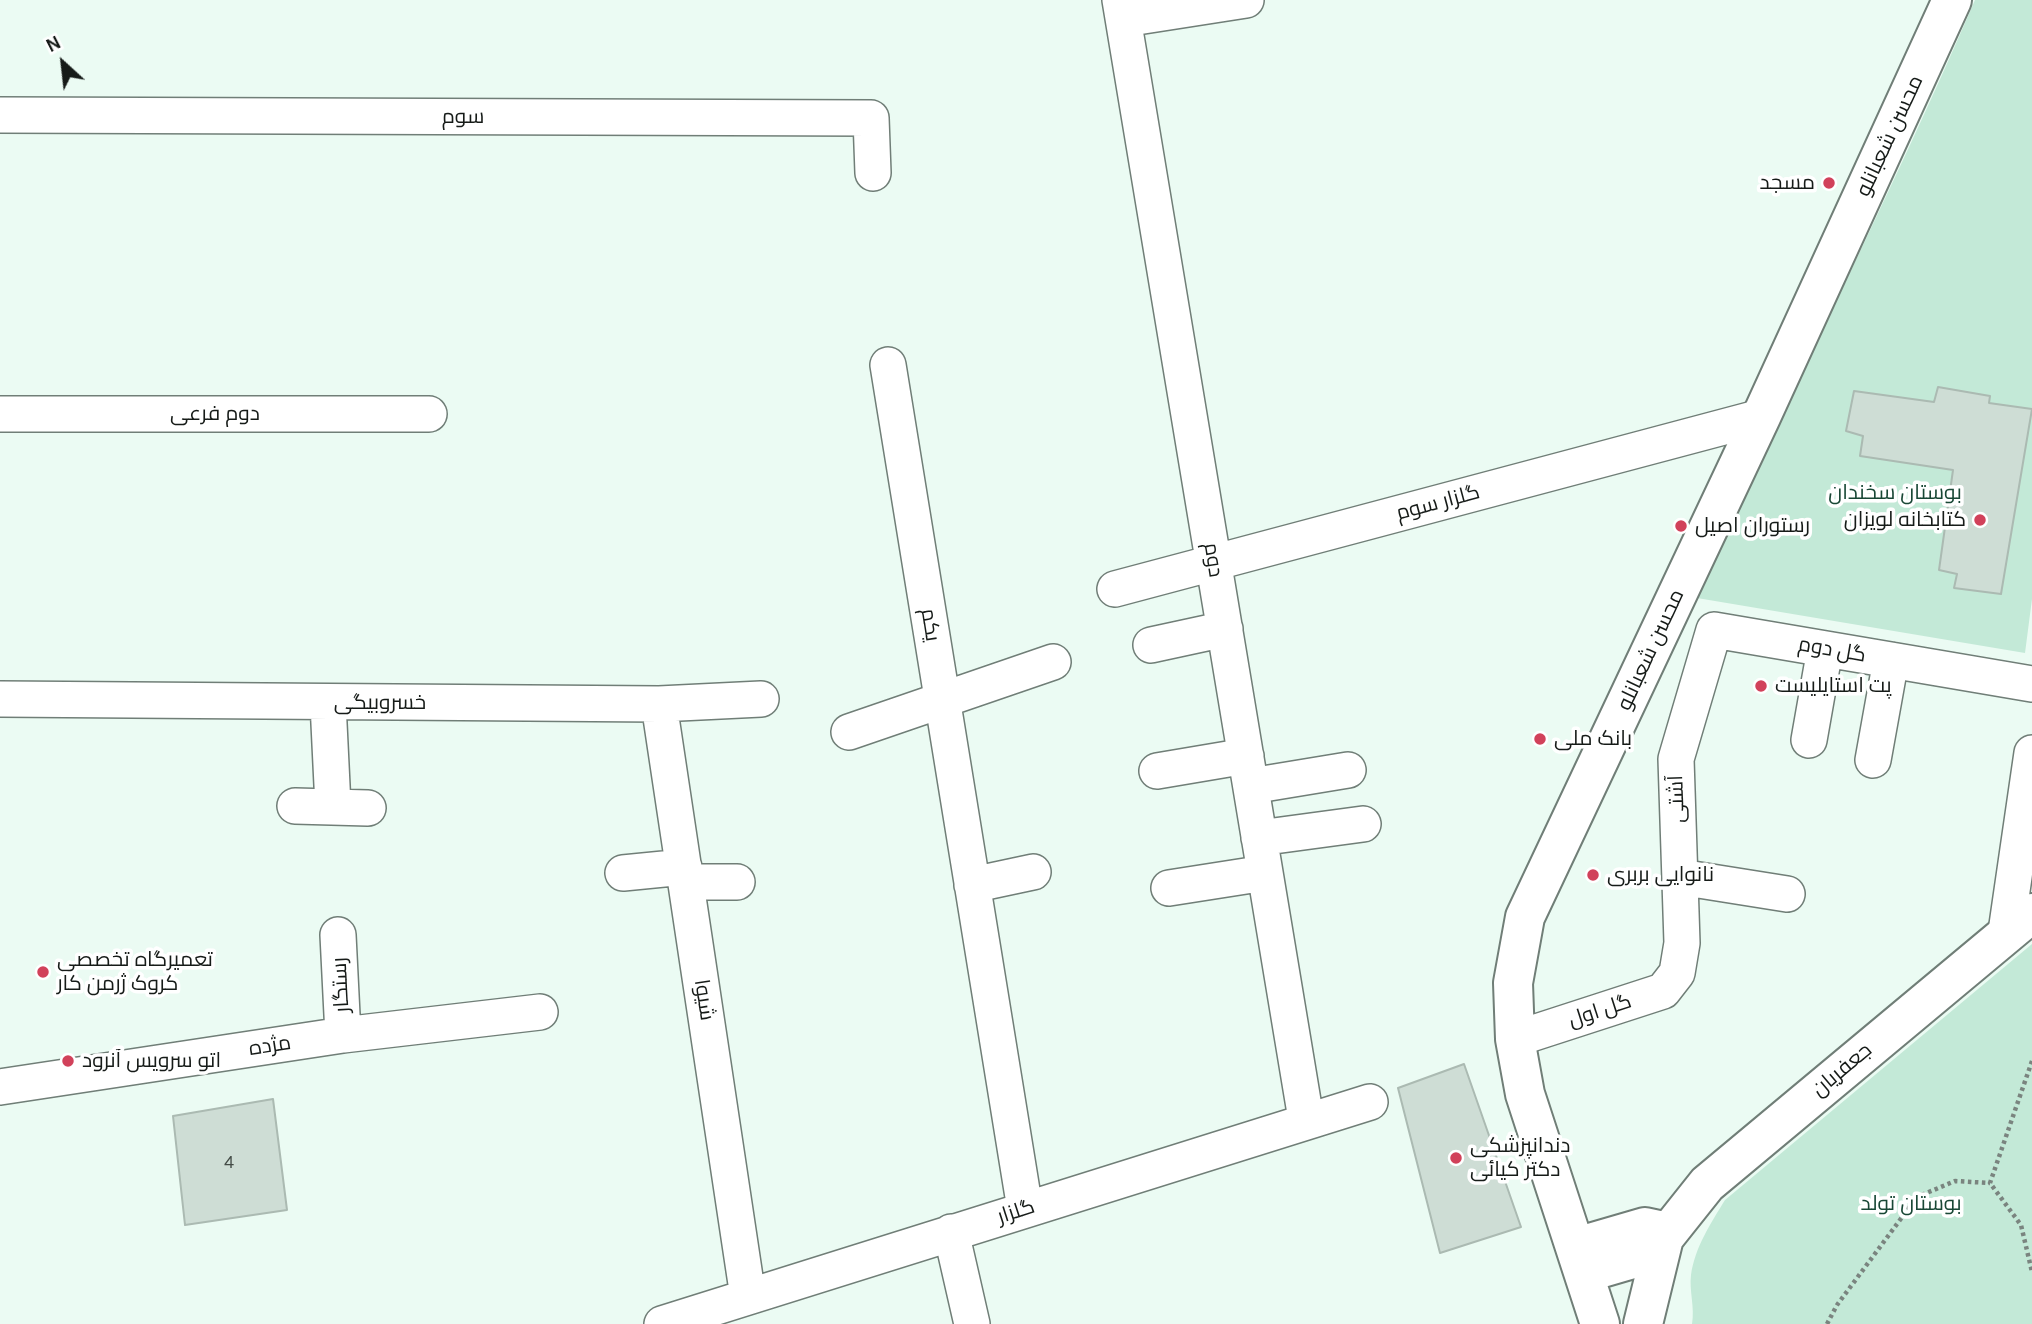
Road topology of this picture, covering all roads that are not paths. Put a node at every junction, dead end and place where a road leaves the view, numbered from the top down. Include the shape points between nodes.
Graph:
1 (1246, 0) edge
2 (1952, 0) edge
3 (1122, 10) edge
4 (0, 115) edge
5 (873, 173) dead end
6 (888, 365) dead end
7 (0, 414) edge
8 (429, 414) dead end
9 (1761, 417) junction
10 (1214, 562) junction
11 (1115, 589) dead end
12 (1225, 629) junction
13 (1714, 630) joint
14 (1151, 645) dead end
15 (1825, 649) junction
16 (1891, 660) junction
17 (1053, 662) dead end
18 (2032, 684) edge
19 (0, 699) edge
20 (761, 699) dead end
21 (942, 701) junction
22 (328, 703) junction
23 (659, 704) junction
24 (849, 732) dead end
25 (1809, 740) dead end
26 (2032, 753) edge
27 (1873, 760) dead end
28 (1348, 770) dead end
29 (1157, 771) dead end
30 (1248, 771) junction
31 (295, 806) dead end
32 (333, 806) junction
33 (368, 808) dead end
34 (2028, 812) edge
35 (1363, 824) dead end
36 (1259, 838) junction
37 (1033, 872) dead end
38 (623, 873) dead end
39 (1265, 873) junction
40 (685, 874) junction
41 (1680, 877) junction
42 (737, 881) dead end
43 (972, 885) junction
44 (1169, 888) dead end
45 (1787, 894) dead end
46 (2019, 923) edge
47 (338, 935) dead end
48 (1677, 973) joint
49 (540, 1012) dead end
50 (343, 1035) junction
51 (1515, 1039) junction
52 (0, 1087) edge
53 (1370, 1102) dead end
54 (1307, 1119) junction
55 (1025, 1209) junction
56 (951, 1232) junction
57 (1664, 1238) junction
58 (1579, 1259) junction
59 (748, 1297) junction
60 (662, 1324) edge
61 (972, 1324) edge
62 (1600, 1324) edge
63 (1643, 1324) edge

1 - 3 street
2 - 9 main road, محسن شعبانلو
3 - 10 street, دوم
4 - 5 street, سوم via 871,118
6 - 21 street, یکم
7 - 8 street, دوم فرعی
9 - 10 street, گلزار سوم
9 - 51 main road, محسن شعبانلو via 1525,917 1513,983
10 - 11 street, گلزار سوم
10 - 12 street, دوم
12 - 14 street
12 - 30 street, دوم
13 - 15 street, گل دوم
13 - 41 street, آشتی via 1676,759
15 - 16 street, گل دوم
15 - 25 street
16 - 18 street, گل دوم
16 - 27 street
17 - 21 street
19 - 22 street, خسروبیگی
20 - 23 street, خسروبیگی
21 - 24 street
21 - 43 street, یکم
22 - 23 street, خسروبیگی
22 - 32 street
23 - 40 street, شیوا
26 - 34 street
28 - 30 street
29 - 30 street
30 - 36 street, دوم
31 - 32 street
32 - 33 street
34 - 46 street
35 - 36 street
36 - 39 street, دوم
37 - 43 street
38 - 40 street
39 - 44 street
39 - 54 street, دوم
40 - 42 street
40 - 59 street, شیوا
41 - 45 street
41 - 48 street, آشتی via 1682,943
43 - 55 street, یکم
46 - 57 main road, جعفریان via 1707,1184
47 - 50 street, رستگار
48 - 51 street, گل اول via 1663,991
49 - 50 street, مژده
50 - 52 street, مژده
51 - 58 main road, محسن شعبانلو via 1525,1094
53 - 54 street, گلزار
54 - 55 street, گلزار
55 - 56 street, گلزار
56 - 59 street, گلزار
56 - 61 street
57 - 58 main road via 1653,1253 1595,1270
57 - 63 main road
58 - 62 main road, محسن شعبانلو
59 - 60 street, گلزار

